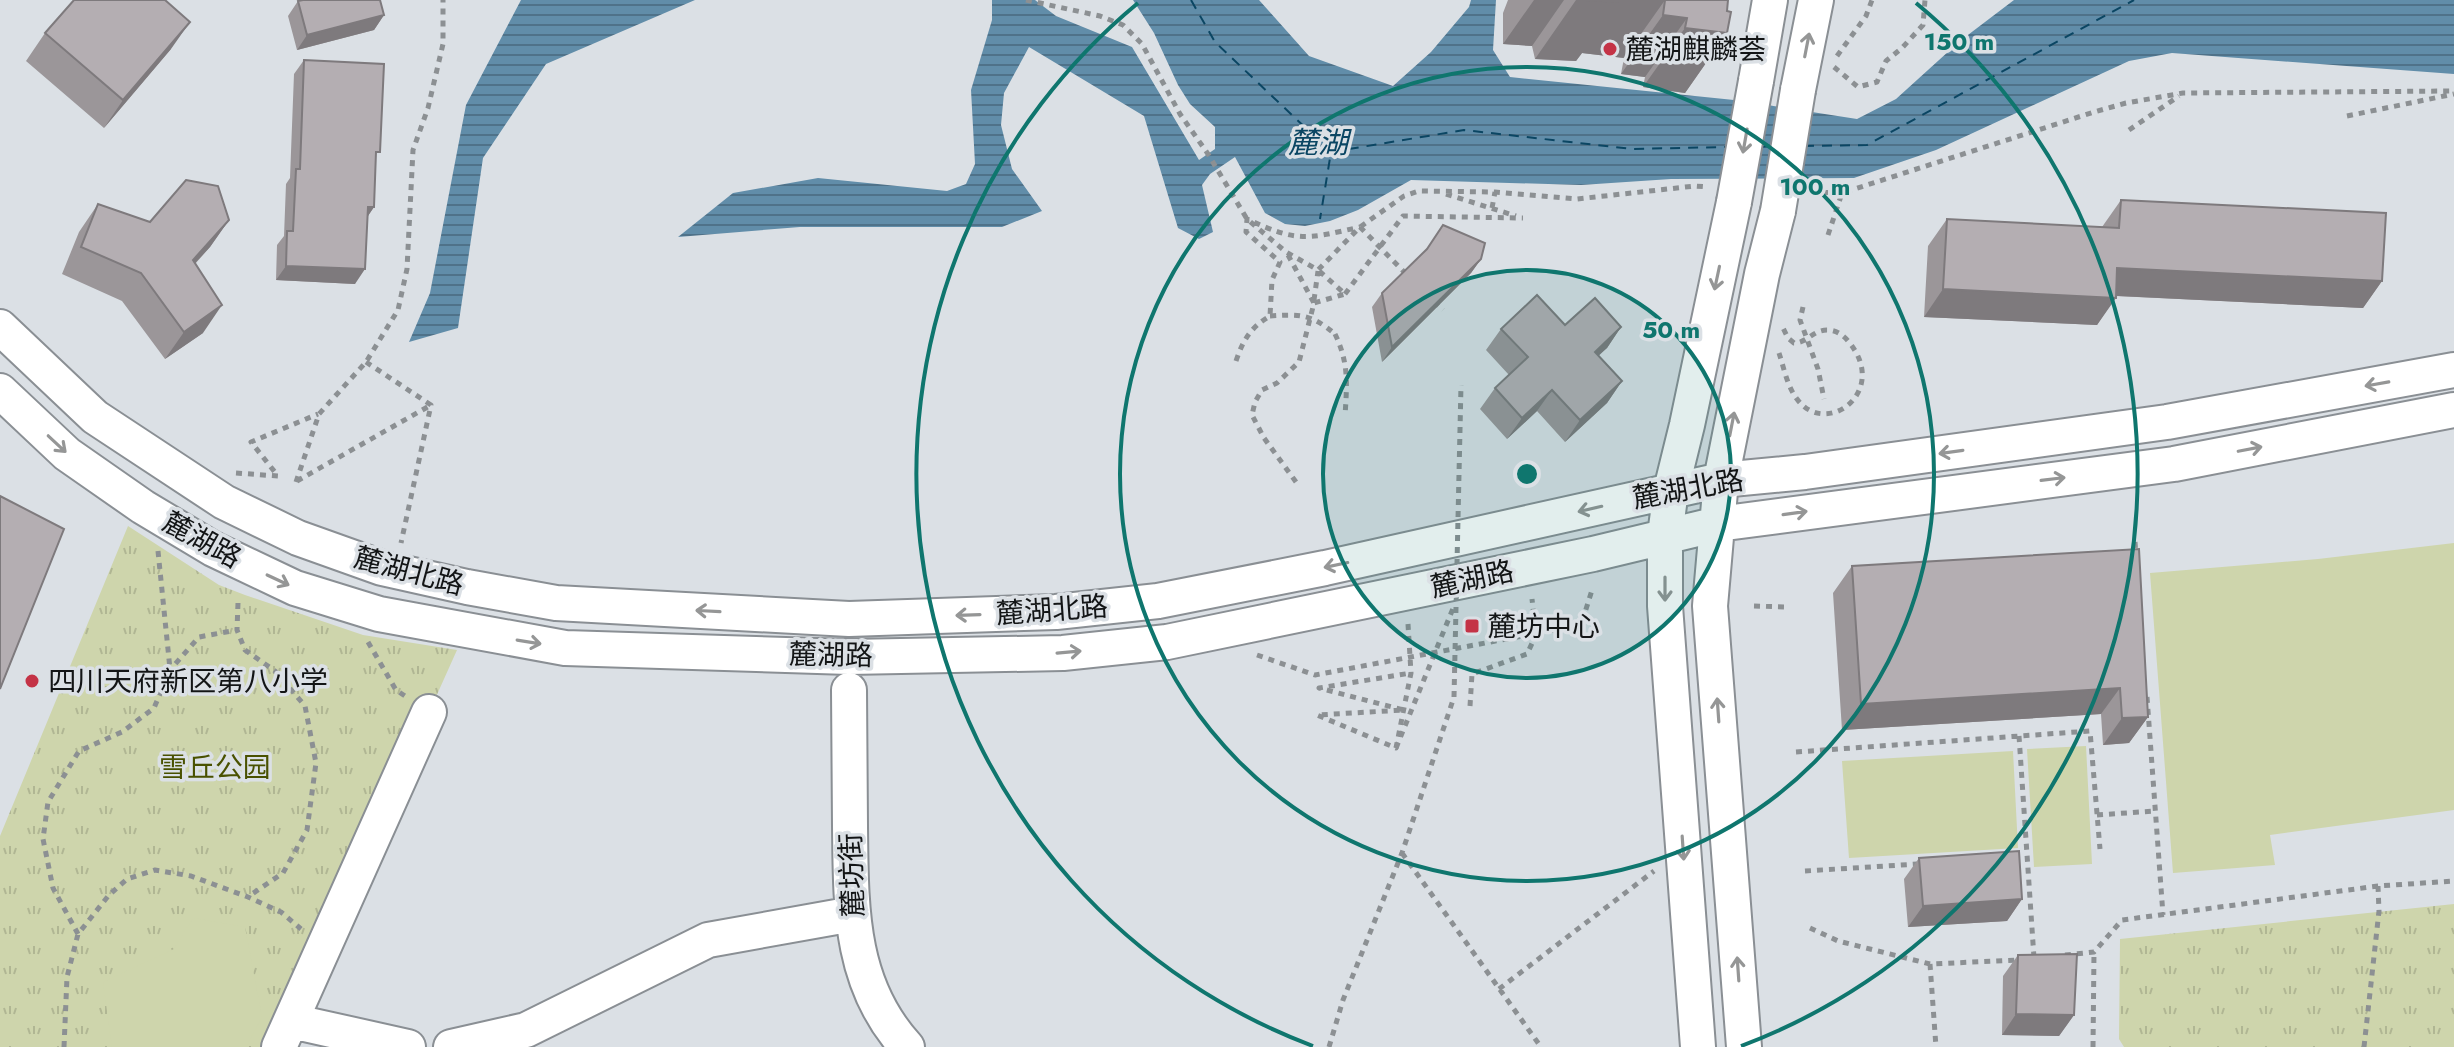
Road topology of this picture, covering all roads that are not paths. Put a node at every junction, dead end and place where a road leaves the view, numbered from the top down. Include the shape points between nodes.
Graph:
1 (1770, 0) edge
2 (1816, 0) edge
3 (0, 327) edge
4 (2454, 370) edge
5 (0, 391) edge
6 (2454, 410) edge
7 (1721, 480) junction
8 (1671, 490) junction
9 (1718, 524) junction
10 (1665, 535) junction
11 (816, 616) junction
12 (887, 618) junction
13 (816, 656) junction
14 (888, 656) junction
15 (849, 690) dead end
16 (429, 712) road end
17 (853, 914) junction
18 (285, 1034) edge
19 (891, 1042) edge
20 (408, 1047) edge
21 (451, 1047) edge
22 (1698, 1047) edge
23 (1744, 1047) edge

1 -> 8 street, bridge via 1756,81 1722,194 1687,425
7 -> 2 street, bridge via 1762,274 1788,201 1798,90
11 -> 3 street, 麓湖北路 via 556,603 382,568 298,538 224,502 95,417
4 -> 7 street, 麓湖北路 via 2167,422
5 -> 13 street, 麓湖路 via 67,454 143,507 213,549 295,588 379,614 565,648
9 -> 6 street, 麓湖路 via 2174,464
7 - 8 street, 麓湖北路
7 - 9 street
8 - 10 street
8 -> 12 street, 麓湖北路 via 1158,601 1056,612
9 - 10 street, 麓湖路
23 -> 9 street via 1710,606
14 -> 10 street, 麓湖路 via 1063,653 1167,642
10 -> 22 street via 1665,606
11 - 12 street, 麓湖北路
11 - 13 street
12 - 14 street
13 - 14 street, 麓湖路
15 - 17 street, 麓坊街
16 - 18 street
17 - 19 street, 麓坊街 via 861,963
17 - 21 street via 708,940 526,1030
18 - 20 street

